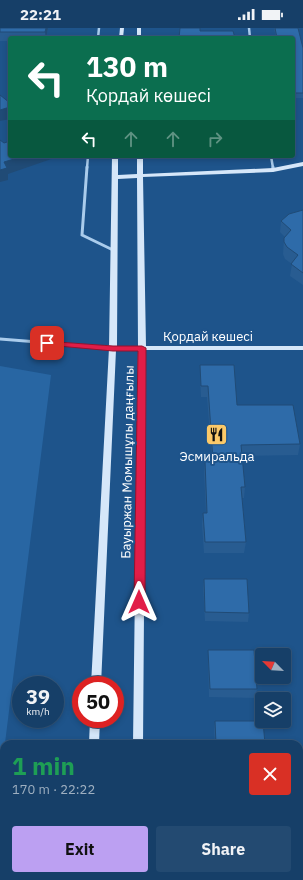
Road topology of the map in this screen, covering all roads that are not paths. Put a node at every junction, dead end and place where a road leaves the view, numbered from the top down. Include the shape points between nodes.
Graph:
1 (88, 158) edge
2 (115, 158) edge
3 (140, 158) edge
4 (271, 158) edge
5 (303, 164) edge
6 (273, 170) junction
7 (140, 176) junction
8 (114, 177) junction
9 (113, 250) junction
10 (0, 339) edge
11 (113, 348) junction
12 (142, 348) junction
13 (303, 348) edge
14 (96, 676) edge
15 (95, 728) edge
16 (94, 740) edge
17 (138, 740) edge

1 - 9 street via 82,235
2 - 8 main road, Бауыржан Момышұлы даңғылы
3 - 7 main road, Бауыржан Момышұлы даңғылы
4 - 6 street
5 - 6 main road
6 - 7 main road
7 - 8 main road
7 - 12 main road, Бауыржан Момышұлы даңғылы
8 - 9 main road, Бауыржан Момышұлы даңғылы
9 - 11 main road, Бауыржан Момышұлы даңғылы
10 - 11 street
11 - 12 main road, Қордай көшесі
11 - 14 main road, Бауыржан Момышұлы даңғылы
12 - 13 main road, Қордай көшесі
12 - 17 main road, Бауыржан Момышұлы даңғылы
15 - 16 main road

